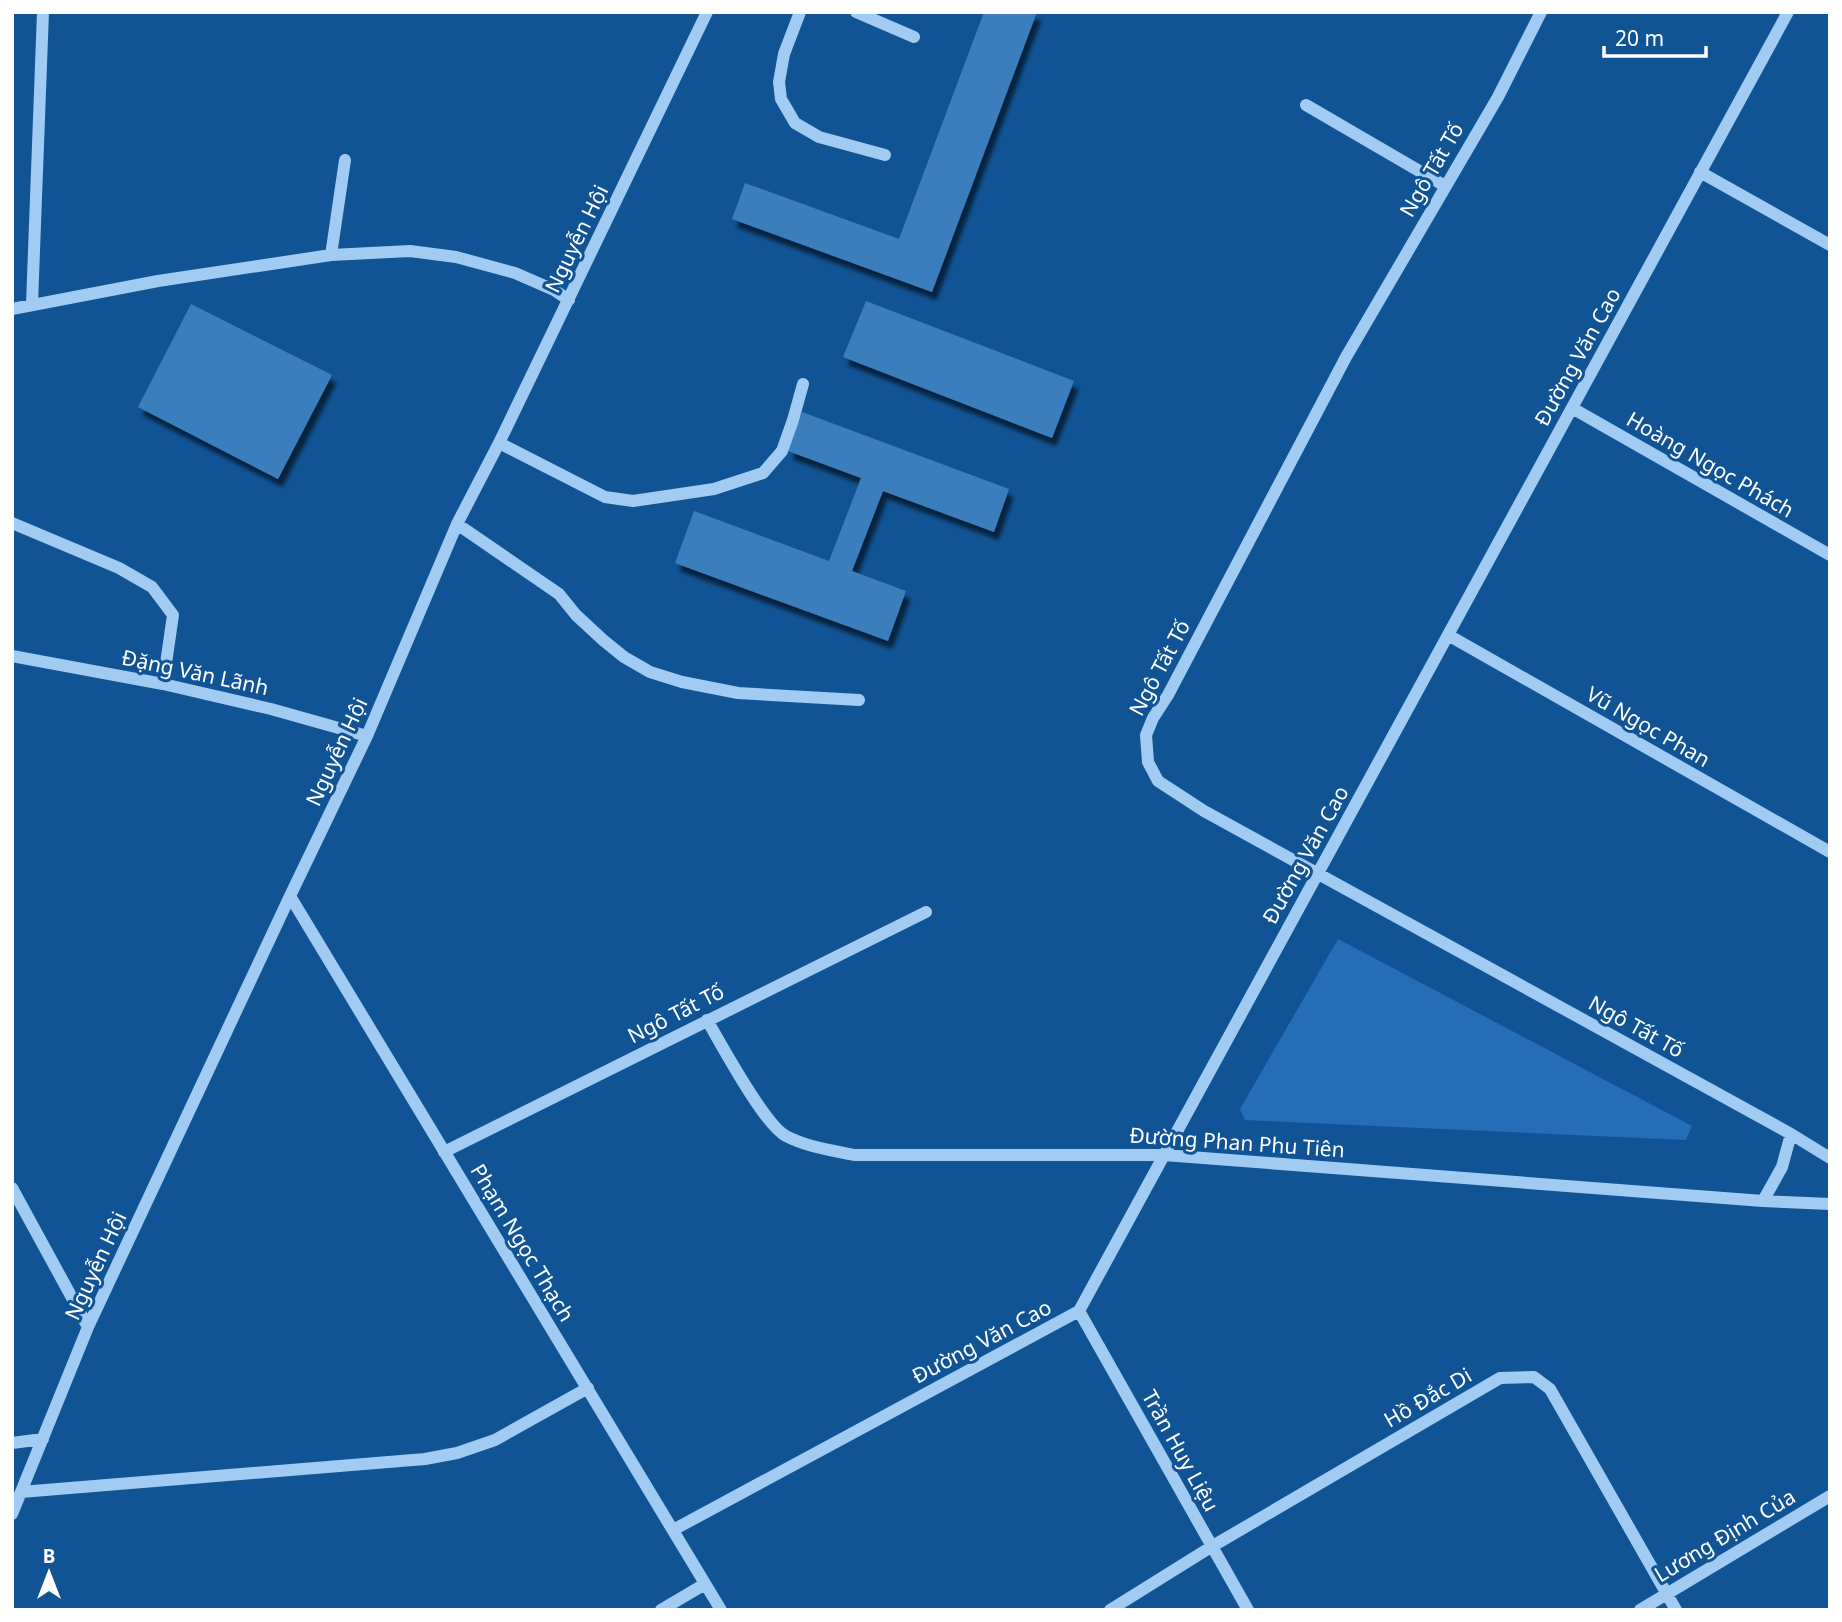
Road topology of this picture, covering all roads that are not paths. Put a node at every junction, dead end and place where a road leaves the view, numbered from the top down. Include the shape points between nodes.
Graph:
1 (43, 12) edge
2 (707, 12) edge
3 (800, 12) edge
4 (856, 12) edge
5 (1541, 12) edge
6 (1788, 12) edge
7 (914, 37) dead end
8 (1306, 105) dead end
9 (885, 155) dead end
10 (345, 160) dead end
11 (1700, 172) junction
12 (1445, 186) junction
13 (1830, 245) edge
14 (331, 255) junction
15 (569, 300) junction
16 (32, 304) junction
17 (12, 309) edge
18 (803, 384) dead end
19 (1572, 408) junction
20 (499, 443) junction
21 (12, 523) edge
22 (457, 524) junction
23 (1830, 555) edge
24 (1448, 635) junction
25 (12, 656) edge
26 (163, 684) junction
27 (859, 700) dead end
28 (367, 736) junction
29 (1830, 852) edge
30 (1317, 874) junction
31 (290, 896) junction
32 (926, 912) dead end
33 (706, 1020) junction
34 (1791, 1134) junction
35 (444, 1152) junction
36 (1164, 1155) junction
37 (1830, 1158) edge
38 (12, 1188) edge
39 (1763, 1200) junction
40 (1830, 1204) edge
41 (1079, 1311) junction
42 (88, 1327) junction
43 (587, 1388) junction
44 (43, 1439) junction
45 (12, 1443) edge
46 (21, 1492) junction
47 (1830, 1496) edge
48 (12, 1514) edge
49 (673, 1530) junction
50 (1211, 1547) junction
51 (705, 1584) junction
52 (1666, 1595) junction
53 (661, 1610) edge
54 (721, 1610) edge
55 (1110, 1610) edge
56 (1248, 1610) edge
57 (1640, 1610) edge
58 (1676, 1610) edge

1 - 16 street
2 - 15 street, Nguyễn Hội
3 - 9 street via 779,82 781,99 795,123 819,137
4 - 7 street
5 - 12 street, Ngô Tất Tố
6 - 11 street, Đường Văn Cao
8 - 12 street
10 - 14 street
11 - 13 street
11 - 19 street, Đường Văn Cao
12 - 30 street, Ngô Tất Tố via 1346,357 1146,735 1149,762 1158,781
14 - 15 street via 410,251 456,257 515,273
14 - 16 street
15 - 20 street, Nguyễn Hội
16 - 17 street
18 - 20 street via 782,451 763,472 714,489 633,501 605,497
19 - 23 street, Hoàng Ngọc Phách
19 - 24 street, Đường Văn Cao
20 - 22 street, Nguyễn Hội
21 - 26 street via 120,568 152,587 173,615
22 - 27 street via 559,594 603,640 650,672 738,693
22 - 28 street, Nguyễn Hội
24 - 29 street, Vũ Ngọc Phan
24 - 30 street, Đường Văn Cao
25 - 26 street, Đặng Văn Lãnh
26 - 28 street, Đặng Văn Lãnh
28 - 31 street, Nguyễn Hội
30 - 34 street, Ngô Tất Tố
30 - 36 street, Đường Văn Cao
31 - 35 street, Phạm Ngọc Thạch
31 - 42 street, Nguyễn Hội
32 - 33 street, Ngô Tất Tố
33 - 35 street, Ngô Tất Tố
33 - 36 street, Đường Phan Phu Tiên via 765,1116 783,1135 815,1147 854,1155
34 - 37 street, Ngô Tất Tố
34 - 39 street via 1782,1167
35 - 43 street, Phạm Ngọc Thạch
36 - 39 street, Đường Phan Phu Tiên
36 - 41 street, Đường Văn Cao
38 - 42 street
39 - 40 street, Đường Phan Phu Tiên
41 - 49 street, Đường Văn Cao
41 - 50 street, Trần Huy Liệu
42 - 44 street, Nguyễn Hội
43 - 46 street via 495,1440 425,1459
43 - 49 street, Phạm Ngọc Thạch
44 - 45 street
44 - 46 street, Nguyễn Hội
46 - 48 street, Nguyễn Hội
47 - 52 street, Lương Định Của
49 - 51 street, Phạm Ngọc Thạch
50 - 52 street, Hồ Đắc Di via 1500,1378 1534,1377 1550,1389
50 - 55 street, Hồ Đắc Di
50 - 56 street, Trần Huy Liệu
51 - 53 street
51 - 54 street, Phạm Ngọc Thạch
52 - 57 street, Lương Định Của
52 - 58 street, Hồ Đắc Di

